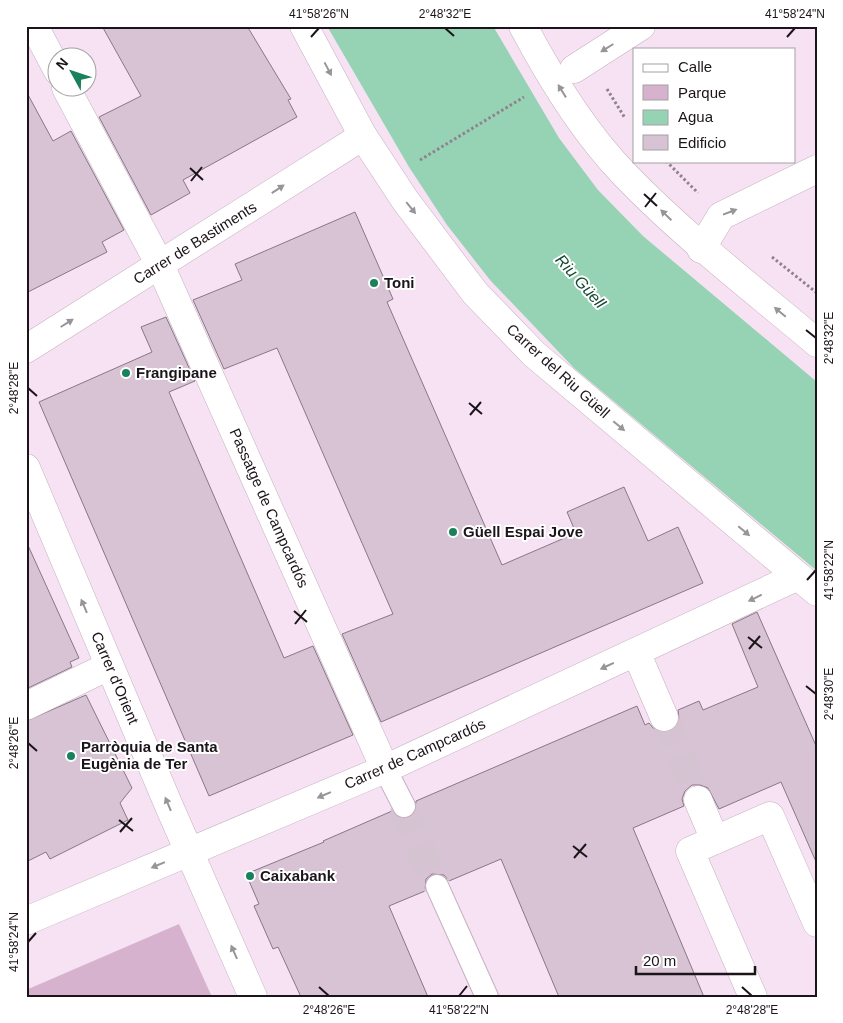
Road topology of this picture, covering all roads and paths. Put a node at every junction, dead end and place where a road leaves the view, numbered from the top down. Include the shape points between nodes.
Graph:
1 (34, 26) edge
2 (304, 26) edge
3 (523, 26) edge
4 (641, 26) edge
5 (48, 52) edge
6 (574, 69) dead end
7 (531, 93) dead end
8 (71, 98) edge
9 (363, 136) junction
10 (417, 162) dead end
11 (817, 169) edge
12 (701, 249) junction
13 (160, 265) junction
14 (817, 343) edge
15 (26, 349) edge
16 (26, 468) edge
17 (808, 584) edge
18 (636, 652) junction
19 (109, 666) junction
20 (26, 706) edge
21 (664, 717) tunnel mouth
22 (385, 769) junction
23 (698, 800) tunnel mouth
24 (404, 806) tunnel mouth
25 (715, 840) junction
26 (189, 852) junction
27 (438, 886) tunnel mouth
28 (26, 921) edge
29 (817, 923) edge
30 (254, 997) edge
31 (487, 997) edge
32 (753, 997) edge

1 - 5 street
2 -> 9 street, Carrer del Riu Güell
12 -> 3 street via 625,175 581,122
4 -> 6 street
7 - 10 path
8 - 13 street, Passatge de Campcardós
13 -> 9 street, Carrer de Bastiments
9 -> 17 street, Carrer del Riu Güell via 405,200 474,293 534,354
12 -> 11 street via 720,216
14 -> 12 street
15 -> 13 street, Carrer de Bastiments
13 - 22 street, Passatge de Campcardós
19 -> 16 street, Carrer d'Orient
17 -> 18 street, Carrer de Campcardós
18 - 21 street
18 -> 22 street, Carrer de Campcardós
19 - 20 street
26 -> 19 street, Carrer d'Orient
22 - 24 lane, Passatge de Campcardós
22 -> 26 street, Carrer de Campcardós
23 - 25 street
25 - 29 street via 770,816
25 - 32 street via 690,851
26 -> 28 street, Carrer de Campcardós
30 -> 26 street, Carrer d'Orient
27 - 31 lane

